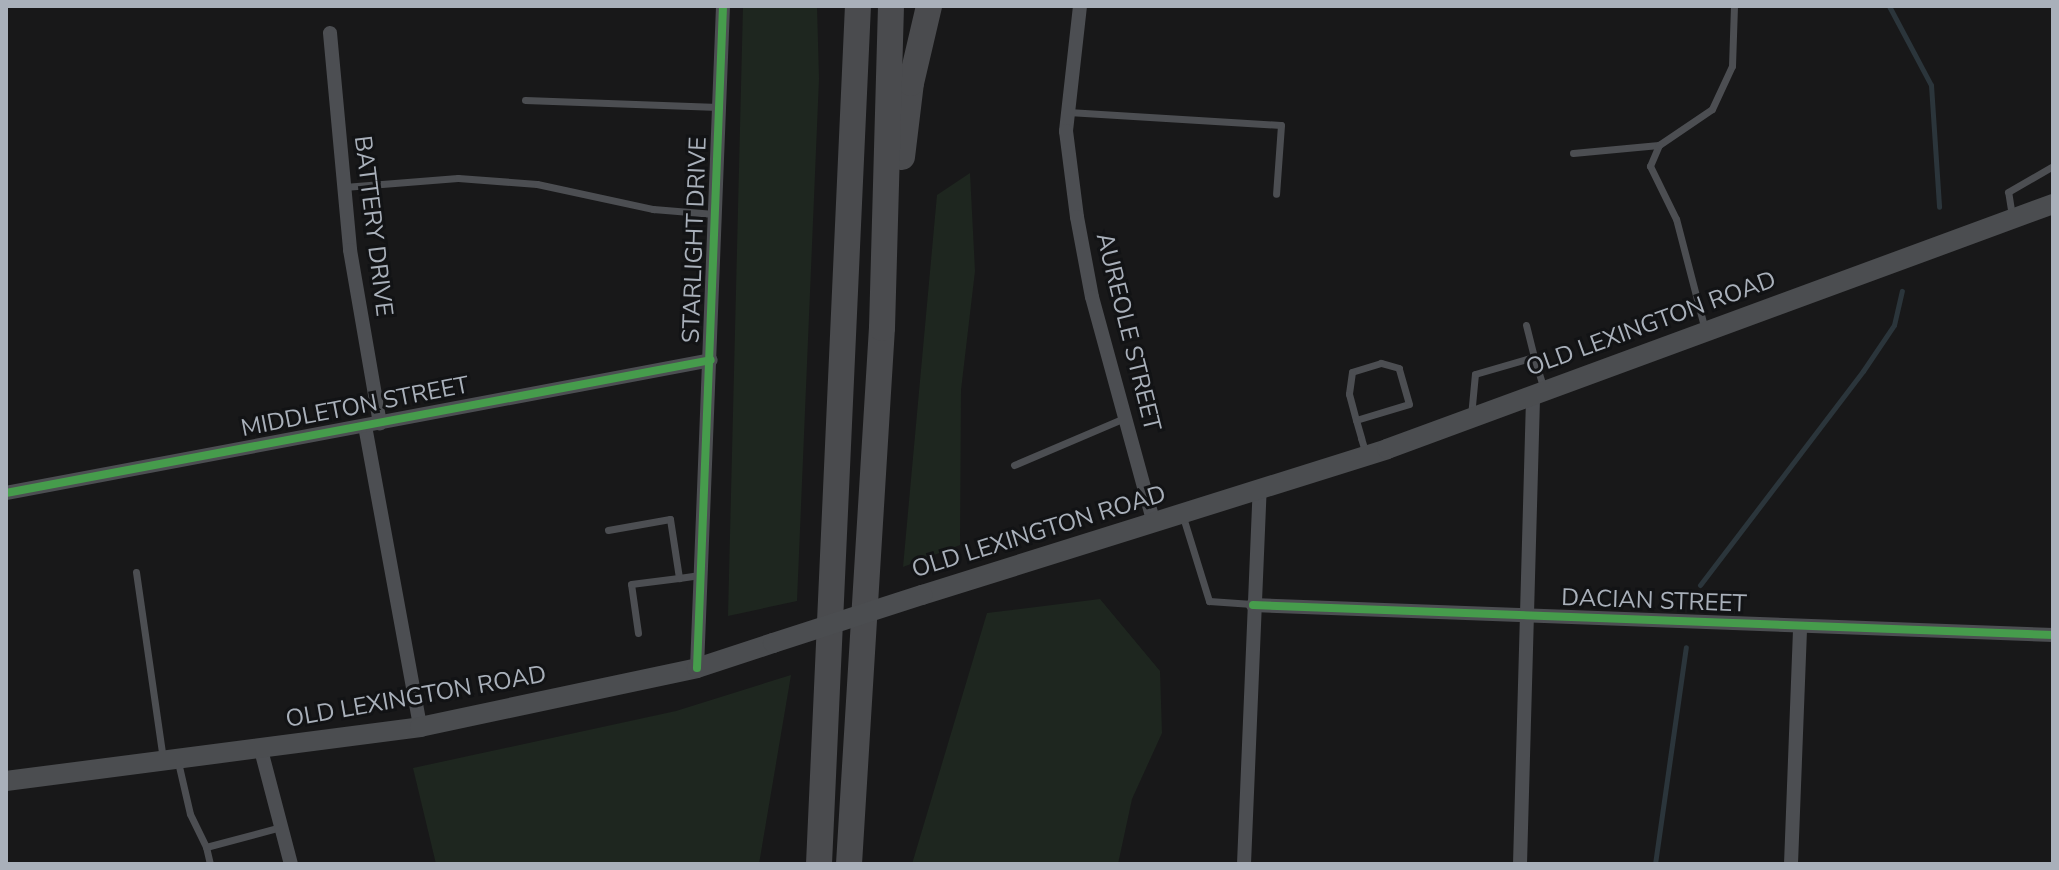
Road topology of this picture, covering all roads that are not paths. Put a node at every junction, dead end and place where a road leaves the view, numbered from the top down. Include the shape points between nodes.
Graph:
1 (723, 6) edge
2 (840, 6) edge
3 (858, 6) edge
4 (891, 6) edge
5 (929, 6) edge
6 (1080, 6) edge
7 (1734, 6) edge
8 (330, 33) dead end
9 (525, 100) dead end
10 (720, 107) junction
11 (1068, 112) junction
12 (852, 119) junction
13 (1659, 145) junction
14 (1573, 153) dead end
15 (2053, 166) edge
16 (344, 187) junction
17 (1276, 194) dead end
18 (2053, 204) edge
19 (716, 214) junction
20 (2012, 219) junction
21 (1526, 325) dead end
22 (882, 328) junction
23 (1705, 332) junction
24 (1534, 357) junction
25 (711, 360) junction
26 (1539, 394) junction
27 (1126, 417) junction
28 (1471, 418) junction
29 (1356, 420) junction
30 (373, 424) junction
31 (1366, 456) junction
32 (1014, 465) dead end
33 (1260, 490) junction
34 (8, 491) edge
35 (1183, 514) junction
36 (1154, 523) junction
37 (608, 530) dead end
38 (136, 572) dead end
39 (702, 574) junction
40 (679, 578) junction
41 (1253, 605) junction
42 (1527, 617) junction
43 (1800, 626) junction
44 (638, 633) dead end
45 (2053, 635) edge
46 (697, 668) junction
47 (420, 727) junction
48 (261, 750) junction
49 (170, 761) junction
50 (6, 781) edge
51 (281, 827) junction
52 (206, 847) junction
53 (210, 864) edge
54 (291, 864) edge
55 (819, 864) edge
56 (849, 864) edge
57 (1244, 864) edge
58 (1520, 864) edge
59 (1791, 864) edge

1 - 10 street, STARLIGHT DRIVE
2 - 12 highway
3 - 12 highway
4 - 22 highway
5 - 22 highway via 911,83
6 - 11 street, AUREOLE STREET
7 - 13 lane via 1732,66 1712,109
8 - 16 street, BATTERY DRIVE
9 - 10 lane
10 - 19 street, STARLIGHT DRIVE
11 - 17 lane via 1281,125
11 - 27 street, AUREOLE STREET via 1066,131 1084,257
12 - 55 highway
13 - 14 lane
13 - 23 lane via 1650,166 1676,219
15 - 20 lane via 2008,192
16 - 19 lane via 458,178 537,184 653,209
16 - 30 street, BATTERY DRIVE
18 - 20 main road, OLD LEXINGTON ROAD
19 - 25 street, STARLIGHT DRIVE
20 - 23 main road, OLD LEXINGTON ROAD
21 - 24 lane
22 - 56 highway
23 - 26 main road, OLD LEXINGTON ROAD
24 - 26 lane
24 - 28 lane via 1475,374
25 - 30 street, MIDDLETON STREET
25 - 39 street, STARLIGHT DRIVE
26 - 28 main road, OLD LEXINGTON ROAD
26 - 42 street
27 - 32 lane
27 - 36 street, AUREOLE STREET
28 - 31 main road, OLD LEXINGTON ROAD
29 - 29 lane via 1349,394 1352,372 1381,363 1399,368 1409,404
29 - 31 lane
30 - 34 street, MIDDLETON STREET
30 - 47 street, BATTERY DRIVE
31 - 33 main road, OLD LEXINGTON ROAD
33 - 35 main road, OLD LEXINGTON ROAD
33 - 41 street
35 - 36 main road, OLD LEXINGTON ROAD
35 - 41 lane via 1209,601
36 - 46 main road, OLD LEXINGTON ROAD, bridge
37 - 40 lane via 670,519
38 - 49 lane
39 - 40 lane
39 - 46 street, STARLIGHT DRIVE
40 - 44 lane via 631,584
41 - 42 street, DACIAN STREET
41 - 57 street
42 - 43 street, DACIAN STREET
42 - 58 street
43 - 45 street, DACIAN STREET
43 - 59 street
46 - 47 main road, OLD LEXINGTON ROAD
47 - 48 main road, OLD LEXINGTON ROAD
48 - 49 main road, OLD LEXINGTON ROAD
48 - 51 street
49 - 50 main road, OLD LEXINGTON ROAD
49 - 52 lane
51 - 52 lane
51 - 54 street
52 - 53 lane

